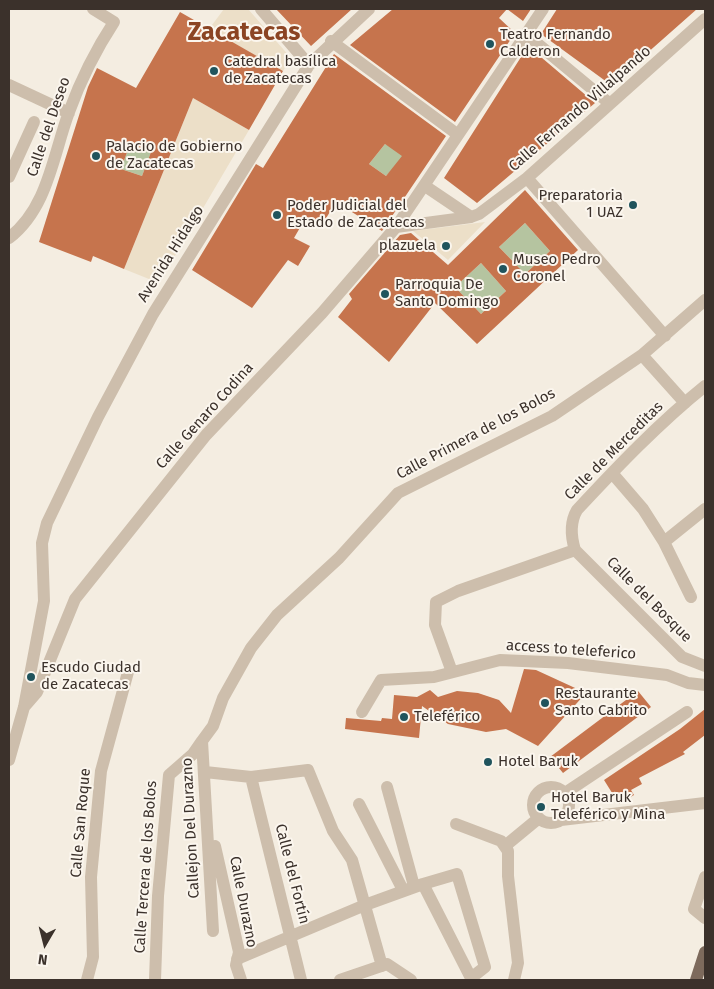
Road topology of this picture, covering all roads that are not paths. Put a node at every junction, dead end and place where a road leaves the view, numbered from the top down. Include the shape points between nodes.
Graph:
1 (92, 9) edge
2 (261, 9) edge
3 (369, 9) edge
4 (542, 9) edge
5 (705, 19) edge
6 (526, 34) junction
7 (331, 41) junction
8 (309, 64) junction
9 (9, 84) edge
10 (609, 103) junction
11 (69, 113) junction
12 (34, 122) dead end
13 (457, 134) junction
14 (9, 177) edge
15 (527, 178) junction
16 (425, 186) junction
17 (471, 217) junction
18 (396, 227) junction
19 (9, 238) edge
20 (705, 300) edge
21 (665, 336) junction
22 (642, 355) junction
23 (705, 386) edge
24 (684, 403) junction
25 (612, 473) junction
26 (705, 509) edge
27 (664, 542) junction
28 (575, 550) junction
29 (691, 596) dead end
30 (705, 666) edge
31 (128, 672) dead end
32 (452, 672) junction
33 (705, 685) edge
34 (24, 707) junction
35 (362, 712) dead end
36 (687, 712) dead end
37 (213, 726) joint
38 (202, 741) junction
39 (9, 760) edge
40 (205, 772) junction
41 (250, 776) junction
42 (387, 786) dead end
43 (565, 793) junction
44 (705, 803) edge
45 (359, 804) dead end
46 (539, 818) junction
47 (561, 820) junction
48 (456, 824) dead end
49 (209, 830) junction
50 (505, 846) junction
51 (705, 877) edge
52 (413, 886) junction
53 (365, 904) junction
54 (705, 918) edge
55 (213, 931) dead end
56 (291, 936) junction
57 (705, 952) edge
58 (237, 959) junction
59 (382, 966) junction
60 (472, 979) edge
61 (87, 980) edge
62 (155, 980) edge
63 (241, 980) edge
64 (301, 980) edge
65 (340, 980) edge
66 (411, 980) edge
67 (514, 980) edge
68 (696, 980) edge

1 - 11 street, Calle del Deseo via 114,22 90,59
2 - 8 street
3 - 7 street, Avenida Hidalgo
4 - 6 street, Calle Genaro Codina
5 - 10 street, Calle Fernando Villalpando
6 - 10 street
6 - 13 street, Calle Genaro Codina
7 - 8 street, Avenida Hidalgo
7 - 13 street
8 - 34 street, Avenida Hidalgo via 153,314 47,523 42,543 44,600
9 - 11 street
10 - 15 street, Calle Fernando Villalpando
11 - 19 street, Calle del Deseo via 41,200 23,228
12 - 14 street
13 - 16 street, Calle Genaro Codina
15 - 17 street, Calle Fernando Villalpando
15 - 21 street
16 - 17 street
16 - 18 street, Calle Genaro Codina
17 - 18 street
18 - 34 street, Calle Genaro Codina via 322,313 206,435 75,599 37,692
20 - 21 street, Calle Primera de los Bolos
21 - 22 street, Calle Primera de los Bolos
22 - 24 street
22 - 37 street, Calle Primera de los Bolos via 552,416 398,493 339,558 277,615 250,648 223,698
23 - 24 street, Calle de Merceditas
24 - 25 street, Calle de Merceditas
25 - 27 street via 643,509
25 - 28 street, Calle de Merceditas via 573,516 571,537
26 - 27 street
27 - 29 street
28 - 30 street, Calle del Bosque via 682,656
28 - 32 street via 458,591 436,602 435,624
31 - 61 street, Calle San Roque via 101,771 91,877 93,957
32 - 33 street, access to teleferico via 500,660 568,663 667,675
32 - 35 street, access to teleferico via 434,677 381,680
34 - 39 street, Avenida Hidalgo
36 - 43 street
37 - 38 street, Callejon Del Durazno
38 - 40 street, Callejon Del Durazno
38 - 62 street, Calle Tercera de los Bolos via 193,754 169,775 158,896
40 - 41 street
40 - 49 street, Callejon Del Durazno
41 - 53 street via 308,770 333,831 352,860
41 - 56 street, Calle del Fortín
42 - 52 street
43 - 46 street via 554,787 538,793 533,803
43 - 47 street via 570,804
44 - 47 street
45 - 52 street
46 - 47 street via 549,823
46 - 50 street
48 - 50 street via 501,841
49 - 55 street, Callejon Del Durazno
49 - 58 street, Calle Durazno via 240,952
50 - 67 street via 508,850 518,963
51 - 54 street via 694,909
52 - 53 street
52 - 60 street
52 - 60 street via 458,874 485,967
53 - 56 street
53 - 59 street
56 - 58 street
56 - 64 street, Calle del Fortín
57 - 68 main road
58 - 63 street, Calle Durazno
59 - 65 street
59 - 66 street via 387,964

